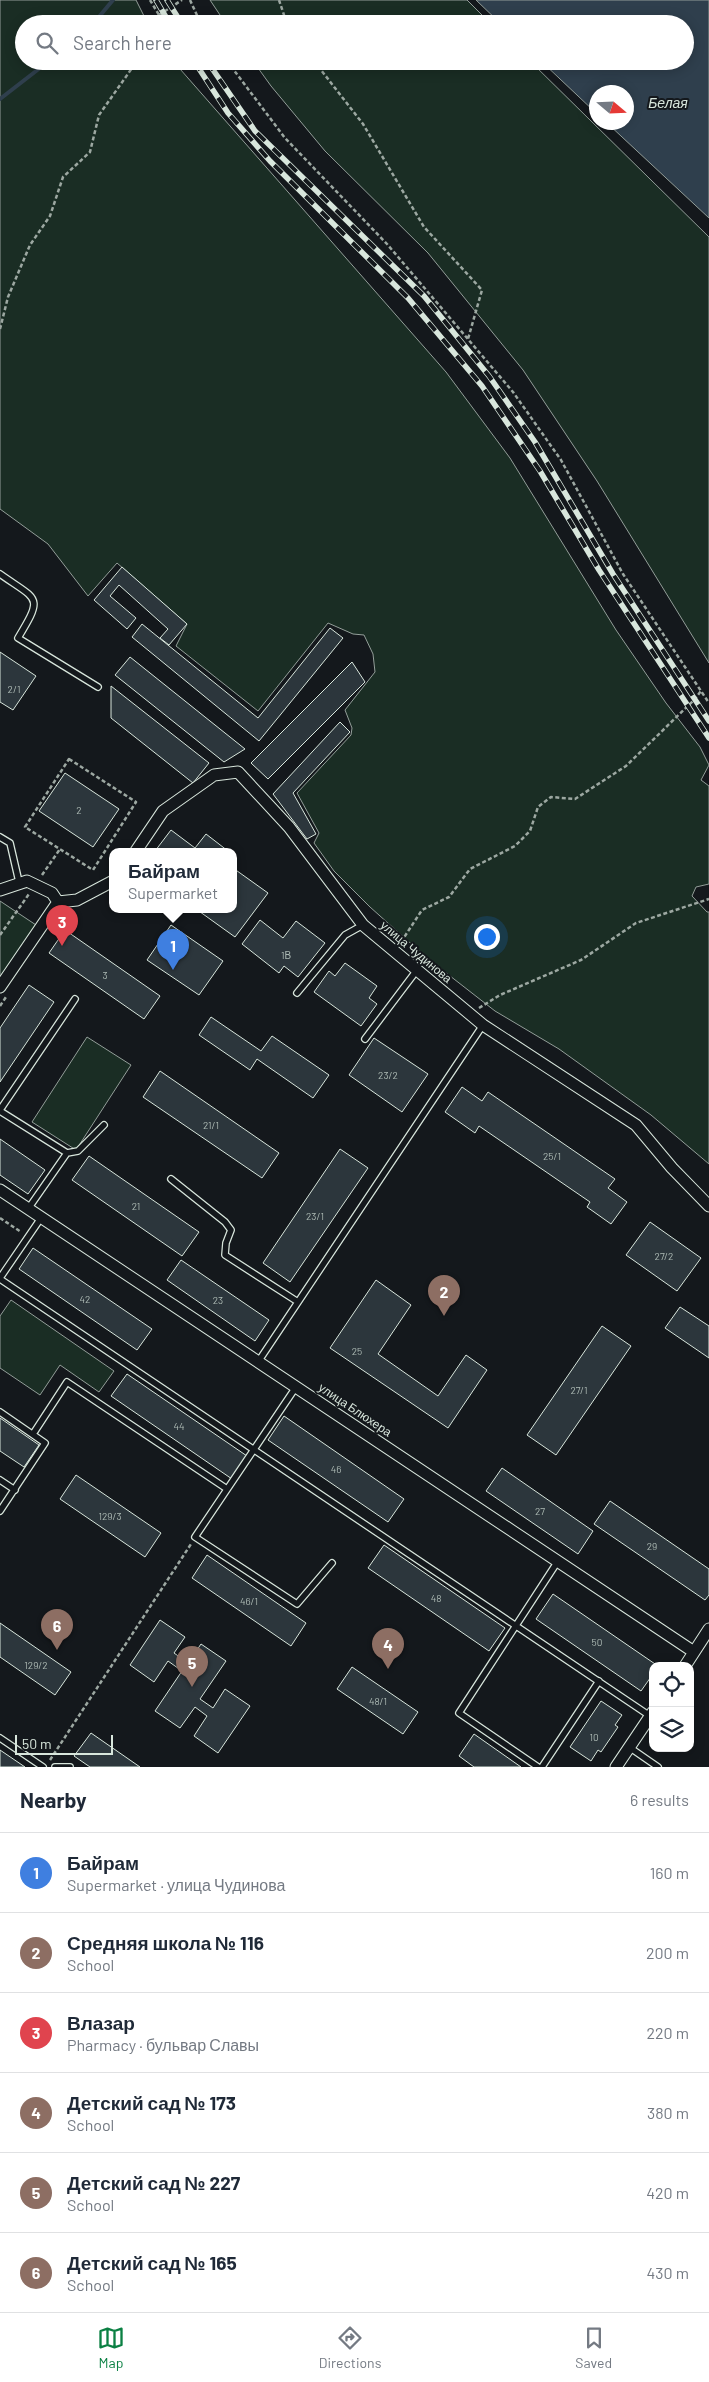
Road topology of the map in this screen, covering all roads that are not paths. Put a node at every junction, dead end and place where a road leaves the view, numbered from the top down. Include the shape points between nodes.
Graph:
1 (0, 574) edge
2 (98, 687) dead end
3 (0, 837) edge
4 (138, 848) edge
5 (19, 882) junction
6 (109, 884) edge
7 (0, 890) edge
8 (58, 902) junction
9 (362, 925) junction
10 (417, 970) junction
11 (0, 987) edge
12 (297, 993) dead end
13 (75, 999) dead end
14 (483, 1025) junction
15 (365, 1039) dead end
16 (0, 1111) edge
17 (104, 1125) dead end
18 (66, 1153) junction
19 (170, 1179) dead end
20 (0, 1190) edge
21 (709, 1206) edge
22 (28, 1209) junction
23 (41, 1218) junction
24 (0, 1278) edge
25 (298, 1302) junction
26 (258, 1362) junction
27 (296, 1387) junction
28 (0, 1412) edge
29 (33, 1434) junction
30 (254, 1449) junction
31 (0, 1480) edge
32 (228, 1489) junction
33 (14, 1490) junction
34 (0, 1511) edge
35 (558, 1561) junction
36 (332, 1563) dead end
37 (516, 1625) junction
38 (709, 1629) edge
39 (694, 1652) junction
40 (688, 1662) edge
41 (599, 1681) junction
42 (649, 1712) edge
43 (649, 1718) edge
44 (0, 1738) edge
45 (629, 1747) junction
46 (44, 1767) edge
47 (55, 1767) edge
48 (70, 1767) edge
49 (540, 1767) edge
50 (616, 1767) edge
51 (658, 1767) edge

1 - 2 lane via 32,597 35,604 34,612 18,638
3 - 5 lane via 10,843
4 - 9 street, улица Чудинова via 163,811 214,775 238,772 289,827
5 - 7 street
5 - 8 street via 36,884 52,893
6 - 8 street via 77,900
8 - 11 street
9 - 10 street, улица Чудинова
9 - 12 lane via 345,935
10 - 14 street, улица Чудинова
10 - 15 lane
13 - 16 lane
14 - 21 street, улица Чудинова via 636,1125
14 - 25 lane
16 - 18 lane
17 - 18 lane via 78,1151
18 - 22 lane
19 - 25 lane via 231,1230 225,1255
20 - 22 street, улица Блюхера
22 - 23 street, улица Блюхера
23 - 24 lane
23 - 26 street, улица Блюхера
24 - 30 lane
25 - 26 lane
26 - 27 street, улица Блюхера
27 - 30 lane
27 - 35 street, улица Блюхера
28 - 29 lane
29 - 32 lane via 68,1382
29 - 33 lane via 45,1443
30 - 32 lane
30 - 37 lane
31 - 33 lane
32 - 36 lane via 196,1536 297,1604
33 - 34 lane
35 - 37 lane
35 - 39 street, улица Блюхера
37 - 41 lane
37 - 49 lane via 459,1713
38 - 39 street
39 - 40 street
41 - 42 lane
41 - 49 lane
43 - 45 street
44 - 46 lane
45 - 50 street
45 - 51 lane
47 - 48 lane

